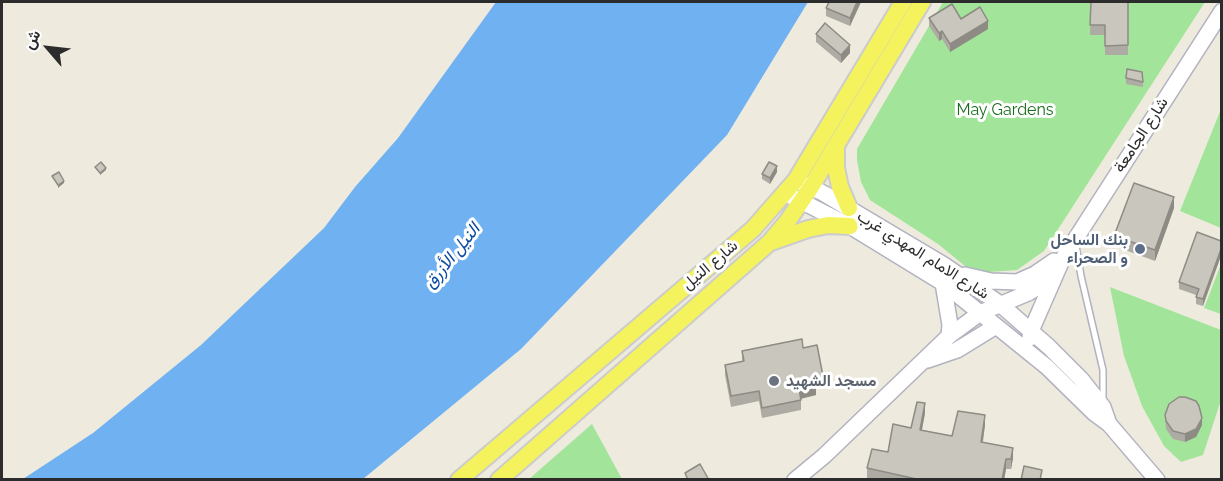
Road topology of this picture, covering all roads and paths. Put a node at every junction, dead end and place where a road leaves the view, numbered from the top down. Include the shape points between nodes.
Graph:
1 (903, 2) edge
2 (922, 2) edge
3 (1221, 11) edge
4 (868, 76) junction
5 (836, 144) junction
6 (796, 180) junction
7 (785, 193) junction
8 (806, 194) junction
9 (849, 208) junction
10 (850, 226) junction
11 (1075, 238) junction
12 (770, 242) junction
13 (1064, 256) junction
14 (959, 274) junction
15 (943, 283) junction
16 (1000, 304) junction
17 (654, 313) junction
18 (980, 313) junction
19 (996, 327) junction
20 (670, 329) junction
21 (1031, 331) junction
22 (949, 336) junction
23 (1030, 353) junction
24 (922, 362) junction
25 (1104, 407) junction
26 (1109, 424) junction
27 (459, 480) edge
28 (499, 480) edge
29 (795, 480) edge
30 (1157, 480) edge

1 - 4 main road, شارع النيل
2 - 4 main road, شارع النيل
3 - 11 main road, شارع الجامعة
4 - 5 main road, شارع النيل
4 - 6 main road, شارع النيل
5 - 8 main road, شارع النيل
5 - 9 main road via 836,168
6 - 7 main road, شارع النيل
6 - 8 main road, شارع الامام المهدي غرب
7 - 8 main road, شارع الامام المهدي غرب
7 - 17 main road, شارع النيل via 753,229
8 - 9 main road, شارع الامام المهدي غرب
8 - 10 main road, شارع الامام المهدي غرب
8 - 12 main road, شارع النيل
9 - 14 main road, شارع الامام المهدي غرب
10 - 12 main road via 808,229
10 - 15 main road, شارع الامام المهدي غرب
11 - 13 main road, شارع الجامعة
11 - 25 lane via 1103,370
12 - 20 main road, شارع النيل
13 - 14 main road via 1017,282
13 - 16 main road, شارع الجامعة via 1041,285
13 - 21 main road, شارع الجامعة
14 - 16 main road, شارع الامام المهدي غرب
15 - 18 main road, شارع الامام المهدي غرب
15 - 22 main road
16 - 18 main road, شارع الجامعة
16 - 21 main road, شارع الامام المهدي غرب
17 - 20 main road
17 - 27 main road, شارع النيل
18 - 19 main road, شارع الامام المهدي غرب
18 - 22 main road, شارع الجامعة
19 - 23 main road, شارع الامام المهدي غرب
19 - 24 main road, شارع الجامعة via 957,350
20 - 28 main road, شارع النيل
21 - 23 main road, شارع الجامعة
21 - 25 main road, شارع الامام المهدي غرب via 1082,379
22 - 24 main road, شارع الجامعة
23 - 26 main road, شارع الامام المهدي غرب
24 - 29 main road, شارع الجامعة
25 - 26 main road, شارع الامام المهدي غرب
26 - 30 main road, شارع الامام المهدي غرب

